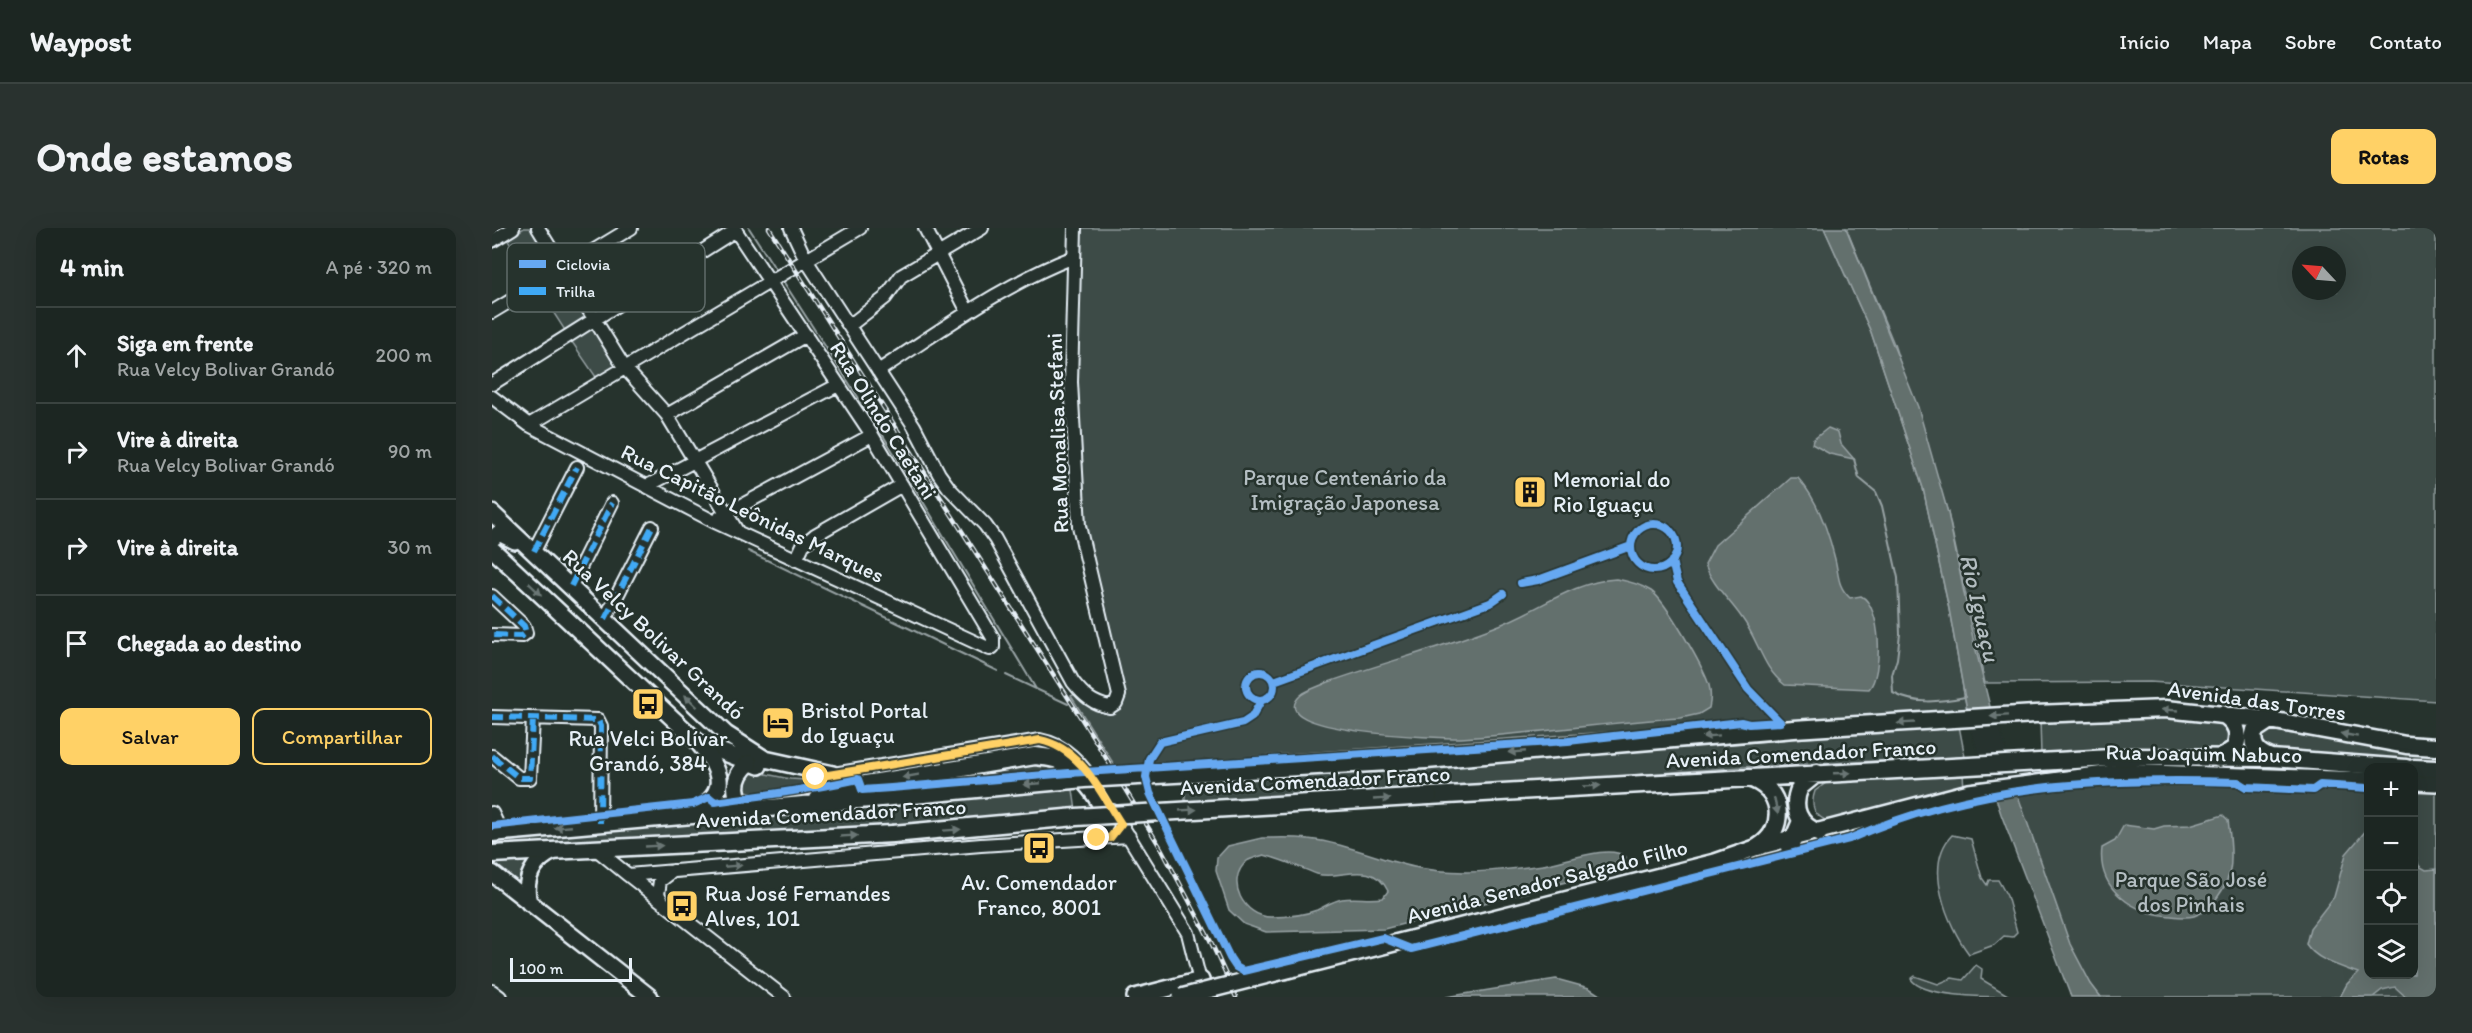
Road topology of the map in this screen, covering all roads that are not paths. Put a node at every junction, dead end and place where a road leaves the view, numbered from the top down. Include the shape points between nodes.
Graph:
1 (513, 228) edge
2 (538, 228) edge
3 (631, 228) edge
4 (791, 228) edge
5 (860, 228) edge
6 (925, 228) edge
7 (982, 228) edge
8 (1075, 228) edge
9 (735, 229) edge
10 (492, 241) edge
11 (547, 243) edge
12 (606, 243) edge
13 (705, 248) edge
14 (939, 254) junction
15 (1074, 257) junction
16 (806, 260) junction
17 (770, 282) junction
18 (507, 303) edge
19 (492, 312) edge
20 (589, 312) edge
21 (606, 312) edge
22 (968, 312) junction
23 (594, 320) junction
24 (849, 326) junction
25 (806, 335) junction
26 (624, 367) junction
27 (878, 371) junction
28 (492, 384) edge
29 (838, 385) junction
30 (492, 397) edge
31 (667, 415) junction
32 (529, 425) junction
33 (872, 435) junction
34 (694, 461) junction
35 (577, 467) dead end
36 (902, 485) junction
37 (647, 486) junction
38 (612, 503) dead end
39 (492, 513) edge
40 (726, 514) junction
41 (713, 520) junction
42 (652, 527) dead end
43 (737, 532) junction
44 (492, 539) edge
45 (492, 548) edge
46 (534, 551) junction
47 (796, 560) junction
48 (571, 586) junction
49 (492, 596) edge
50 (605, 619) junction
51 (492, 636) edge
52 (993, 638) joint
53 (658, 703) junction
54 (2035, 714) joint
55 (2222, 714) junction
56 (492, 717) edge
57 (532, 718) junction
58 (710, 719) junction
59 (2270, 720) junction
60 (699, 743) junction
61 (2436, 747) edge
62 (492, 756) edge
63 (2271, 758) junction
64 (2218, 759) junction
65 (749, 763) junction
66 (2364, 765) edge
67 (2418, 768) edge
68 (2436, 769) edge
69 (832, 774) junction
70 (1817, 774) junction
71 (1741, 777) junction
72 (2364, 780) edge
73 (2040, 781) joint
74 (2418, 782) edge
75 (2436, 783) edge
76 (806, 807) junction
77 (751, 811) junction
78 (492, 813) edge
79 (684, 816) junction
80 (1802, 821) junction
81 (1857, 822) junction
82 (600, 823) junction
83 (1121, 824) junction
84 (496, 832) edge
85 (1819, 833) junction
86 (1129, 836) junction
87 (1104, 838) junction
88 (1793, 842) junction
89 (1758, 847) junction
90 (596, 849) junction
91 (554, 850) junction
92 (492, 854) edge
93 (1715, 862) junction
94 (674, 871) junction
95 (492, 873) edge
96 (628, 874) junction
97 (662, 901) junction
98 (529, 903) junction
99 (1201, 980) junction
100 (492, 991) edge
101 (500, 997) edge
102 (650, 997) edge
103 (784, 997) edge
104 (1135, 997) edge
105 (1181, 997) edge
106 (1203, 997) edge

1 - 10 street
2 - 11 street
3 - 12 street
4 - 16 street
5 - 16 street
6 - 14 street
7 - 14 street
8 - 15 street, Rua Monalisa Stefani
9 - 13 street
9 - 17 street, Rua Olindo Caetani
14 - 22 street
14 - 24 street via 901,276 885,298
15 - 22 street via 1040,270
15 - 27 street, Rua Monalisa Stefani via 1071,382 1078,526 1117,681 1119,695 1110,707 1084,697 1073,682 995,539 939,474
16 - 17 street
16 - 24 street
17 - 25 street, Rua Olindo Caetani
17 - 26 street
18 - 19 street
20 - 23 street
21 - 23 street
22 - 27 street
23 - 26 street
23 - 28 street
24 - 27 street
25 - 29 street, Rua Olindo Caetani
25 - 31 street
26 - 31 street
26 - 32 street
29 - 33 street, Rua Olindo Caetani
29 - 34 street
30 - 32 street, Rua Capitão Leônidas Marques
31 - 34 street
32 - 37 street, Rua Capitão Leônidas Marques
33 - 36 street, Rua Olindo Caetani
33 - 40 street
34 - 37 street
34 - 40 street
35 - 46 street
36 - 47 street via 815,535 803,545
36 - 52 street, Rua Olindo Caetani
37 - 41 street, Rua Capitão Leônidas Marques
38 - 48 street
39 - 46 main road, Rua Velcy Bolivar Grandó
40 - 41 street
40 - 43 street
41 - 43 street, Rua Capitão Leônidas Marques
42 - 50 street
43 - 47 street, Rua Capitão Leônidas Marques
44 - 46 main road via 496,534 506,535
45 -> 53 main road, Rua Velcy Bolivar Grandó
46 - 48 main road, Rua Velcy Bolivar Grandó
47 - 52 street, Rua Capitão Leônidas Marques via 987,649 993,647
48 - 50 main road, Rua Velcy Bolivar Grandó
49 - 51 street via 524,626 526,633
58 -> 50 main road, Rua Velcy Bolivar Grandó
53 - 58 main road via 702,734 709,730
53 - 60 main road, Rua Velcy Bolivar Grandó
55 -> 54 highway, Avenida das Torres via 2166,709
54 -> 76 highway, Avenida Comendador Franco, bridge via 1426,760 1084,779
55 - 59 highway, Avenida das Torres
55 - 64 highway via 2233,722 2238,741 2231,753
56 - 57 street
57 - 62 street via 530,778 519,778
57 - 82 street via 598,720
58 - 69 main road, Rua Velcy Bolivar Grandó via 765,759
61 -> 59 highway, Avenida das Torres via 2406,746
59 - 63 highway via 2259,725 2253,742 2259,753
60 - 65 main road, Rua Velcy Bolivar Grandó
60 - 79 highway via 718,769 719,785 712,800
63 - 64 highway
63 - 66 highway
70 -> 64 highway, Avenida Comendador Franco via 2129,757
65 - 69 main road, Rua Velcy Bolivar Grandó via 816,777
65 - 77 highway via 738,774 735,790 744,807
67 - 68 highway
69 - 83 street, Rua Velcy Bolivar Grandó via 1040,740 1057,743 1080,763
70 - 71 highway, Avenida Comendador Franco
70 - 80 highway via 1805,781 1797,794 1796,808
71 -> 89 highway via 1756,780 1769,789 1779,809 1774,832
90 -> 71 highway, Avenida Comendador Franco, bridge via 893,834 1076,817
72 - 73 main road, Rua Joaquim Nabuco via 2120,772
73 - 81 main road, Avenida Senador Salgado Filho via 1969,792
74 - 75 main road
76 - 77 highway, Avenida Comendador Franco
87 -> 76 highway via 1103,810 1090,791 1072,770 1055,759 1035,756 860,785 821,797
77 - 79 highway, Avenida Comendador Franco
78 - 84 street
79 - 82 highway, Avenida Comendador Franco
80 - 85 highway
80 - 88 highway
81 - 85 main road, Avenida Senador Salgado Filho
81 - 88 main road, Avenida Senador Salgado Filho via 1832,837
82 -> 84 highway, Avenida Comendador Franco
83 - 86 street, Rua Velcy Bolivar Grandó
83 - 87 street
85 - 88 main road, Avenida Senador Salgado Filho
86 - 87 street, Avenida Comendador Franco
86 - 99 street, Rua Velcy Bolivar Grandó via 1188,933
94 -> 87 street, Avenida Comendador Franco
88 - 89 main road, Avenida Senador Salgado Filho
88 - 93 main road, Avenida Senador Salgado Filho via 1730,862
89 - 93 main road, Avenida Senador Salgado Filho
90 - 91 highway, Avenida Comendador Franco
90 - 96 street
91 - 92 highway, Avenida Comendador Franco
91 - 98 main road via 536,863 531,873 527,887
93 - 105 main road, Avenida Senador Salgado Filho, bridge
94 - 96 street, Avenida Comendador Franco
94 - 97 street via 660,881 658,894
95 - 98 main road
96 - 97 street
97 - 103 street
98 - 102 main road
99 - 104 main road
99 - 106 street, Rua Velcy Bolivar Grandó
100 - 101 street

